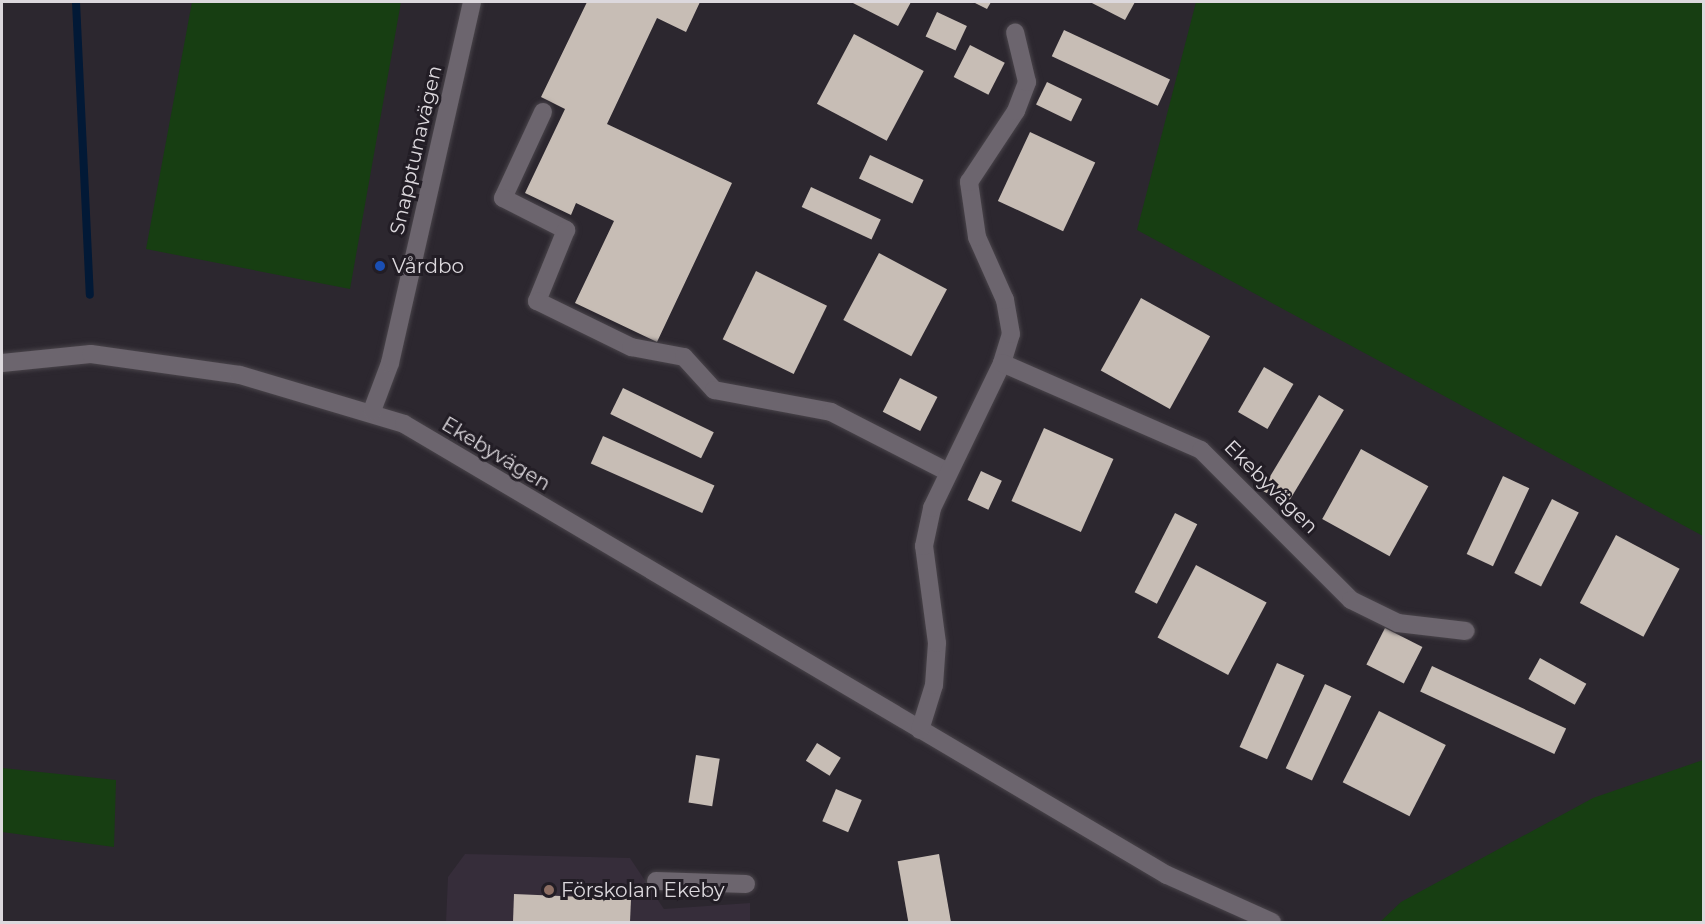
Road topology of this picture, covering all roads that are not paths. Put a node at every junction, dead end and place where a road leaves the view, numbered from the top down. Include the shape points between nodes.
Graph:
1 (472, 2) edge
2 (1015, 32) dead end
3 (543, 112) dead end
4 (2, 363) edge
5 (1002, 363) junction
6 (372, 411) junction
7 (948, 472) junction
8 (1466, 631) dead end
9 (920, 730) junction
10 (657, 881) dead end
11 (746, 884) dead end
12 (1272, 922) edge

1 - 6 street, Snapptunavägen via 390,363
2 - 5 street via 1027,82 1016,111 969,182 977,237 1005,300 1011,334
3 - 7 street via 503,198 566,230 537,301 631,347 684,357 714,390 831,412
4 - 6 street, Ekebyvägen via 91,354 240,375
5 - 7 street
5 - 8 street, Ekebyvägen via 1201,450 1351,600 1398,623
6 - 9 street, Ekebyvägen
7 - 9 street via 932,508 924,546 937,643 934,685
9 - 12 street, Ekebyvägen via 1167,875
10 - 11 street

